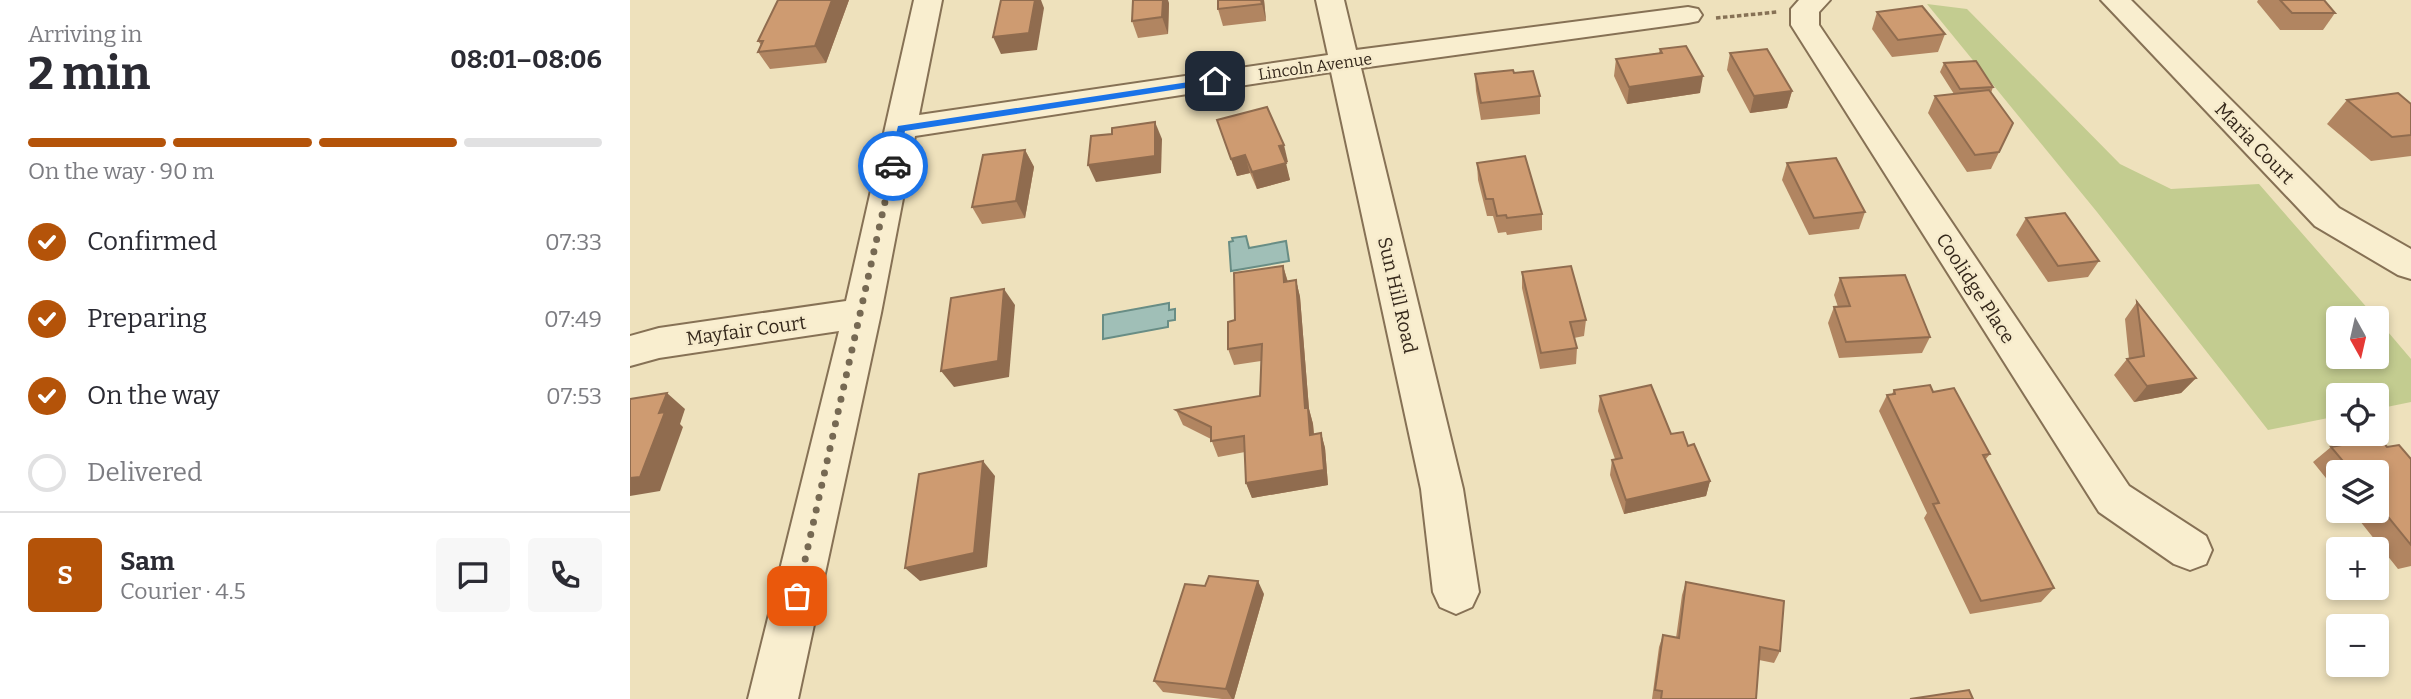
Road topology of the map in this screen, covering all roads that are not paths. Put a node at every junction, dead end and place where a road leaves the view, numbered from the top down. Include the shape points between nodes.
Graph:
1 (928, 0) edge
2 (1330, 0) edge
3 (2115, 0) edge
4 (1811, 4) edge
5 (1688, 15) road end
6 (1345, 61) junction
7 (901, 128) junction
8 (2411, 266) edge
9 (862, 313) junction
10 (630, 351) edge
11 (2190, 550) dead end
12 (1457, 592) dead end
13 (773, 699) edge

1 - 7 street
2 - 6 street, Sun Hill Road
3 - 8 street, Maria Court via 2327,217
4 - 11 street, Coolidge Place via 1805,25 2114,499
5 - 6 street, Lincoln Avenue
6 - 7 street, Lincoln Avenue
6 - 12 street, Sun Hill Road via 1442,489
7 - 9 street
9 - 10 street, Mayfair Court
9 - 13 street

